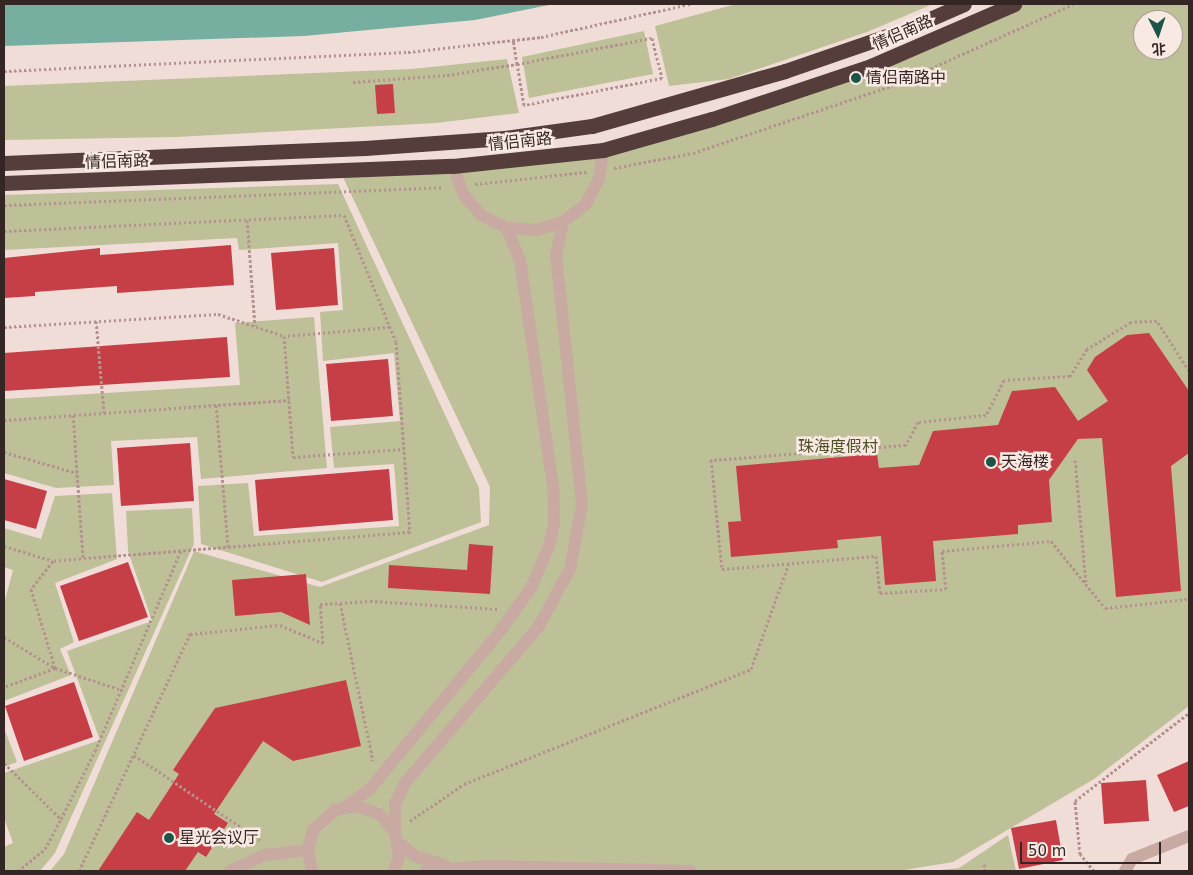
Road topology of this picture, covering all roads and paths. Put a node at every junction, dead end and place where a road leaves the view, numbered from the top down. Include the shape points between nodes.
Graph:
1 (690, 4) edge
2 (964, 4) edge
3 (1014, 4) edge
4 (513, 40) junction
5 (517, 64) junction
6 (4, 70) edge
7 (353, 82) dead end
8 (603, 150) junction
9 (4, 163) edge
10 (453, 166) junction
11 (4, 183) edge
12 (247, 220) junction
13 (563, 222) junction
14 (507, 228) junction
15 (4, 231) edge
16 (96, 321) junction
17 (255, 326) junction
18 (4, 327) edge
19 (390, 328) junction
20 (284, 336) junction
21 (1189, 371) edge
22 (289, 400) junction
23 (216, 405) junction
24 (104, 413) junction
25 (73, 415) junction
26 (4, 420) edge
27 (404, 449) junction
28 (4, 452) edge
29 (1075, 460) dead end
30 (77, 473) junction
31 (4, 546) edge
32 (228, 546) junction
33 (182, 550) junction
34 (83, 558) junction
35 (53, 560) junction
36 (789, 563) junction
37 (1086, 585) junction
38 (1189, 599) edge
39 (340, 603) junction
40 (516, 610) junction
41 (4, 637) edge
42 (55, 668) junction
43 (4, 687) edge
44 (122, 690) junction
45 (1189, 713) edge
46 (134, 755) junction
47 (4, 763) edge
48 (377, 781) junction
49 (345, 807) junction
50 (61, 819) junction
51 (1189, 836) edge
52 (397, 837) junction
53 (308, 850) junction
54 (279, 852) junction
55 (984, 864) dead end
56 (455, 866) junction
57 (18, 871) edge
58 (79, 871) edge
59 (230, 871) edge
60 (312, 871) edge
61 (394, 871) edge
62 (426, 871) edge
63 (690, 871) edge
64 (985, 871) edge
65 (1094, 871) edge
66 (1125, 871) edge

1 - 4 path via 541,37
2 - 9 highway, 情侣南路 via 907,29 785,71 592,126 505,138 365,148
3 - 8 highway, 情侣南路 via 871,66
4 - 5 path
4 - 6 path via 399,52
5 - 5 path via 652,38 662,78 524,105
5 - 7 path via 447,75
8 - 10 highway, 情侣南路
8 - 13 street via 594,192
10 - 11 highway, 情侣南路
10 - 14 street via 456,181 471,205 481,215
12 - 15 path
12 - 17 path
12 - 19 path via 344,215
13 - 14 street via 536,230
13 - 52 street via 557,237 557,274 582,505 570,569 539,626 405,783 396,804
14 - 40 street via 520,261 554,505 554,524 546,554
16 - 17 path via 218,314
16 - 18 path
16 - 24 path
17 - 20 path
19 - 20 path
19 - 27 path via 396,342
20 - 22 path
21 - 36 path via 1157,320 1131,322 1087,349 1070,376 1004,380 986,415 918,422 906,445 711,460 722,569
22 - 23 path
22 - 27 path via 293,456
23 - 24 path
23 - 32 path
24 - 25 path
25 - 26 path
25 - 30 path
27 - 32 path via 410,532
28 - 30 path
29 - 37 path
30 - 34 path
31 - 35 path
32 - 33 path
33 - 34 path
33 - 44 path
34 - 35 path
35 - 42 path via 31,589
36 - 37 path via 876,556 880,593 946,589 942,551 1051,541
36 - 52 path via 751,669 464,784
37 - 38 path via 1105,608
39 - 40 path via 370,600
39 - 46 path via 320,604 324,643 280,625 190,634
39 - 48 path
40 - 48 street
41 - 42 path
42 - 43 path
42 - 44 path
44 - 50 path
45 - 65 path via 1075,801 1080,854
46 - 54 path
46 - 58 path
47 - 50 path
48 - 49 street
49 - 52 street via 357,806 379,814
49 - 53 street via 319,822
50 - 57 path via 45,849
51 - 66 street via 1132,859
52 - 56 street via 415,856 431,863
52 - 61 street
53 - 54 street
53 - 60 street
54 - 59 street via 251,859
55 - 64 path
56 - 62 street
56 - 63 street

